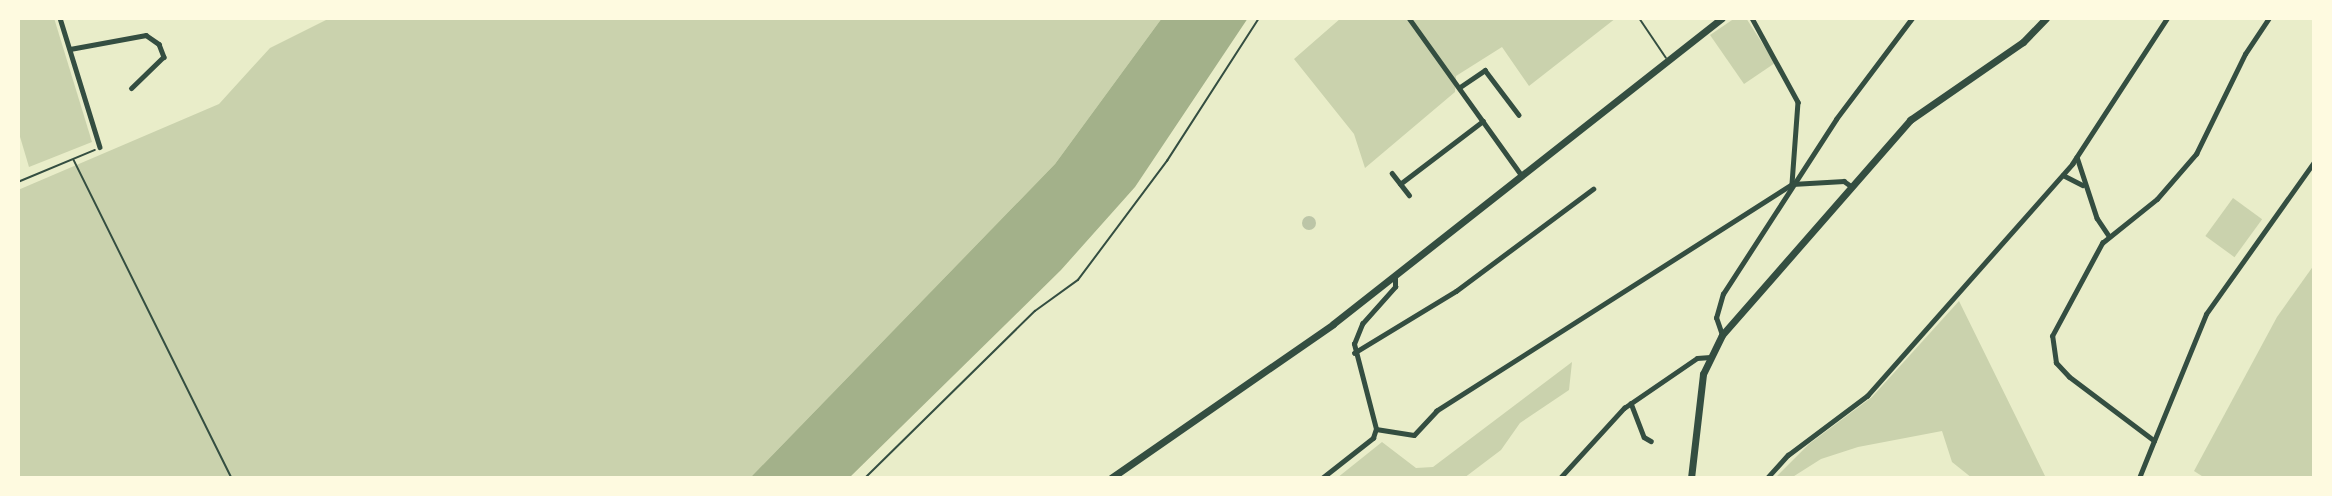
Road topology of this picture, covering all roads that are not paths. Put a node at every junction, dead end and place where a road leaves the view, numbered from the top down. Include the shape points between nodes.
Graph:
1 (60, 18) edge
2 (1409, 18) edge
3 (1639, 18) edge
4 (1722, 18) edge
5 (1752, 18) edge
6 (1912, 18) edge
7 (2046, 18) edge
8 (2167, 18) edge
9 (2269, 18) edge
10 (70, 49) junction
11 (1666, 58) junction
12 (1460, 87) junction
13 (132, 88) dead end
14 (1519, 115) dead end
15 (1483, 121) junction
16 (100, 147) road end
17 (2077, 157) junction
18 (2314, 162) edge
19 (1392, 173) dead end
20 (2063, 175) junction
21 (1522, 176) junction
22 (1400, 184) junction
23 (1792, 184) junction
24 (2083, 185) junction
25 (1851, 186) junction
26 (1593, 189) dead end
27 (1408, 195) dead end
28 (2109, 236) junction
29 (1395, 277) junction
30 (1722, 334) junction
31 (1354, 353) junction
32 (1710, 357) junction
33 (1631, 403) junction
34 (1376, 429) junction
35 (1651, 441) dead end
36 (2154, 441) junction
37 (1111, 478) edge
38 (1322, 478) edge
39 (1560, 478) edge
40 (1691, 478) edge
41 (1767, 478) edge
42 (2139, 478) edge

1 - 10 street
2 - 12 street
3 - 11 lane
4 - 11 main road
5 - 23 street via 1798,102
6 - 23 street
7 - 25 main road via 2023,42 1932,100
8 - 17 street
9 - 28 street via 2178,178 2127,227
10 - 13 street via 146,35 159,44 164,57
10 - 16 street
11 - 21 main road
12 - 14 street via 1485,70
12 - 15 street
15 - 21 street
15 - 22 street
17 - 20 street
17 - 24 street
18 - 36 street via 2206,314
19 - 22 street
20 - 24 street
20 - 41 street via 1867,396 1788,455
21 - 29 main road
22 - 27 street
23 - 25 street via 1844,181
23 - 30 street via 1723,294 1716,318
23 - 34 street via 1436,411 1414,435
24 - 28 street
25 - 30 main road
26 - 31 street via 1456,291
28 - 36 street via 2059,316 2051,352 2069,377 2149,433
29 - 31 street via 1395,287 1356,334
29 - 37 main road
30 - 32 main road
31 - 34 street
32 - 33 street via 1697,358
32 - 40 main road
33 - 35 street via 1644,437
33 - 39 street
34 - 38 street via 1354,456
36 - 42 street

